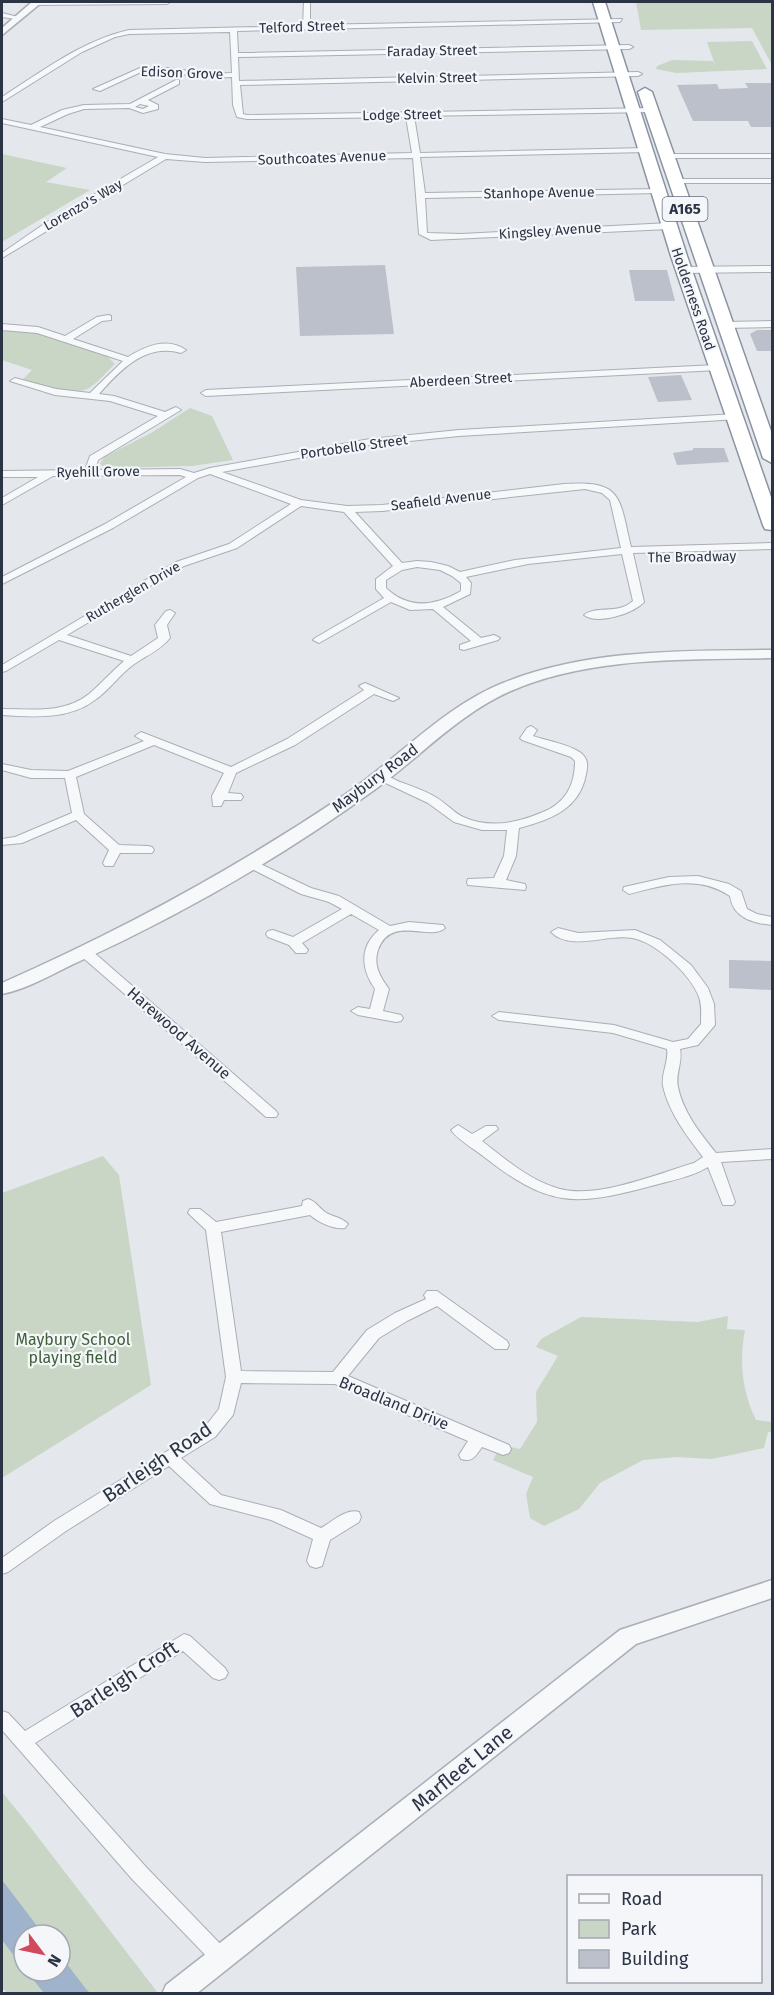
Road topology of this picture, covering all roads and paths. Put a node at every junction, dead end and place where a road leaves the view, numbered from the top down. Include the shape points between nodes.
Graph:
1 (140, 2) edge
2 (166, 2) edge
3 (307, 2) edge
4 (599, 2) edge
5 (615, 2) edge
6 (34, 3) edge
7 (2, 15) edge
8 (15, 18) junction
9 (612, 20) junction
10 (306, 27) junction
11 (233, 30) junction
12 (2, 32) edge
13 (622, 47) junction
14 (235, 55) junction
15 (623, 74) junction
16 (638, 74) junction
17 (236, 79) junction
18 (176, 82) dead end
19 (97, 89) dead end
20 (2, 100) edge
21 (634, 110) junction
22 (651, 110) junction
23 (410, 115) junction
24 (2, 121) edge
25 (33, 127) junction
26 (647, 150) junction
27 (415, 155) junction
28 (165, 156) junction
29 (668, 156) junction
30 (772, 156) edge
31 (675, 181) junction
32 (772, 181) edge
33 (658, 190) junction
34 (420, 196) junction
35 (669, 226) junction
36 (2, 256) edge
37 (705, 269) junction
38 (684, 270) junction
39 (772, 270) edge
40 (87, 315) dead end
41 (772, 324) edge
42 (724, 325) junction
43 (2, 327) edge
44 (66, 339) junction
45 (181, 350) dead end
46 (128, 360) junction
47 (716, 368) junction
48 (15, 380) dead end
49 (206, 393) dead end
50 (94, 394) junction
51 (176, 410) dead end
52 (167, 416) junction
53 (736, 417) junction
54 (772, 455) edge
55 (210, 471) junction
56 (52, 473) junction
57 (89, 473) junction
58 (2, 474) edge
59 (194, 476) junction
60 (2, 502) edge
61 (299, 503) junction
62 (347, 509) junction
63 (772, 525) edge
64 (772, 546) edge
65 (627, 554) junction
66 (772, 555) edge
67 (399, 567) junction
68 (460, 575) junction
69 (2, 581) edge
70 (389, 599) junction
71 (437, 607) junction
72 (170, 613) dead end
73 (589, 615) dead end
74 (58, 636) junction
75 (494, 638) dead end
76 (319, 640) dead end
77 (479, 642) junction
78 (464, 647) dead end
79 (772, 654) edge
80 (132, 660) junction
81 (2, 669) edge
82 (393, 698) dead end
83 (2, 712) edge
84 (531, 730) dead end
85 (141, 736) dead end
86 (155, 741) junction
87 (2, 767) edge
88 (231, 771) junction
89 (70, 775) junction
90 (381, 778) junction
91 (237, 797) dead end
92 (78, 815) junction
93 (513, 828) junction
94 (116, 849) junction
95 (27, 850) dead end
96 (148, 850) dead end
97 (109, 863) dead end
98 (254, 865) junction
99 (473, 882) dead end
100 (498, 882) junction
101 (520, 887) dead end
102 (626, 891) dead end
103 (350, 909) junction
104 (772, 921) edge
105 (429, 925) dead end
106 (387, 929) junction
107 (558, 932) dead end
108 (273, 934) dead end
109 (86, 953) junction
110 (2, 989) edge
111 (358, 1011) dead end
112 (376, 1012) junction
113 (500, 1016) dead end
114 (396, 1018) dead end
115 (673, 1047) junction
116 (271, 1114) dead end
117 (491, 1129) dead end
118 (458, 1130) dead end
119 (472, 1140) junction
120 (772, 1154) edge
121 (712, 1158) junction
122 (728, 1202) dead end
123 (195, 1213) dead end
124 (340, 1224) dead end
125 (213, 1228) junction
126 (501, 1344) dead end
127 (234, 1377) junction
128 (337, 1378) junction
129 (479, 1438) junction
130 (503, 1449) dead end
131 (467, 1455) dead end
132 (169, 1456) junction
133 (353, 1517) dead end
134 (322, 1536) junction
135 (316, 1561) dead end
136 (2, 1567) edge
137 (772, 1589) edge
138 (219, 1673) dead end
139 (2, 1718) edge
140 (22, 1742) junction
141 (222, 1959) junction
142 (176, 1993) edge

1 - 2 street
1 - 6 street
3 - 10 street
4 - 9 highway, Holderness Road / A165
5 - 9 highway, Holderness Road / A165
6 - 8 street
7 - 8 street
8 - 12 street
9 - 10 street, Telford Street
9 - 13 highway, Holderness Road / A165
10 - 11 street, Telford Street
11 - 14 street, Lodge Street
11 - 20 street, Telford Street via 117,34 86,48
13 - 14 street, Faraday Street
13 - 15 highway, Holderness Road / A165
13 - 16 highway, Holderness Road / A165
14 - 17 street, Lodge Street
15 - 16 street, Kelvin Street
15 - 17 street, Kelvin Street
15 - 21 highway, Holderness Road / A165
16 - 22 highway, Holderness Road / A165
17 - 19 street, Edison Grove via 140,70
17 - 23 street, Lodge Street via 238,111 247,117
18 - 25 street via 135,104 84,107
21 - 22 street, Lodge Street
21 - 23 street, Lodge Street
21 - 26 highway, Holderness Road / A165
22 - 29 highway, Holderness Road / A165
23 - 27 street
24 - 25 street, Southcoates Avenue
25 - 28 street, Southcoates Avenue
26 - 27 street, Southcoates Avenue
26 - 33 highway, Holderness Road / A165
27 - 28 street, Southcoates Avenue via 205,160
27 - 34 street
28 - 36 street, Lorenzo's Way
29 - 30 street
29 - 31 highway, Holderness Road / A165
31 - 32 street
31 - 37 highway, Holderness Road / A165
33 - 34 street, Stanhope Avenue
33 - 35 highway, Holderness Road / A165
34 - 35 street, Kingsley Avenue via 423,234 431,237
35 - 38 highway, Holderness Road / A165
37 - 38 street
37 - 39 street
37 - 42 highway, Holderness Road / A165
38 - 47 highway, Holderness Road / A165
40 - 44 street via 104,319
41 - 42 street
42 - 54 highway, Holderness Road / A165
43 - 44 street via 38,330
44 - 46 street
45 - 46 street via 171,345
46 - 50 street
47 - 49 street, Aberdeen Street
47 - 53 highway, Holderness Road / A165
48 - 50 street via 55,392
50 - 52 street
51 - 52 street
52 - 57 street via 94,458
53 - 55 street, Portobello Street via 381,441
53 - 63 highway, Holderness Road / A165
55 - 59 street, Portobello Street
55 - 61 street, Seafield Avenue
56 - 57 street, Ryehill Grove
56 - 58 street, Ryehill Grove
56 - 60 street
57 - 59 street, Ryehill Grove via 180,472
59 - 69 street, Portobello Street via 109,526
61 - 62 street, Seafield Avenue
61 - 74 street, Rutherglen Drive via 233,546 180,564
62 - 65 street, Seafield Avenue via 585,486 613,496
62 - 67 street
64 - 65 street, The Broadway
65 - 66 street, The Broadway
65 - 68 street, The Broadway via 573,555
65 - 73 street via 639,602 626,612
67 - 68 street via 433,565
67 - 70 street via 381,579 381,589
68 - 71 street via 466,592
70 - 71 street via 407,606
70 - 76 street
71 - 77 street
72 - 80 street via 161,625 164,639 154,650
74 - 80 street
74 - 81 street, Rutherglen Drive
75 - 77 street
77 - 78 street
79 - 90 street, Maybury Road via 624,659 543,675 478,701
80 - 83 street via 91,698 71,708 56,712
82 - 88 street via 368,688 318,726
84 - 93 street via 526,738 575,754 581,760 581,773 574,794 558,810
85 - 86 street
86 - 88 street
86 - 89 street
87 - 89 street via 31,774
88 - 91 street via 218,800
89 - 92 street
90 - 93 street via 431,800 457,819 489,828
90 - 98 street, Maybury Road
92 - 94 street
92 - 95 street via 11,841
93 - 100 street via 509,863
94 - 96 street
94 - 97 street
98 - 103 street
98 - 109 street, Maybury Road
99 - 100 street
100 - 101 street
102 - 104 street via 669,880 715,883 736,894 741,912
103 - 106 street
103 - 108 street via 298,946
105 - 106 street
106 - 112 street via 375,938 370,956 370,973 382,988
107 - 115 street via 569,937 635,934 662,947 688,969 706,998 708,1025 693,1042
109 - 110 street, Maybury Road
109 - 116 street, Harewood Avenue
111 - 112 street
112 - 114 street
113 - 115 street via 540,1026 614,1029
115 - 121 street via 670,1085 685,1123
117 - 119 street
118 - 119 street
119 - 121 street via 534,1183 560,1194 590,1195 699,1166
120 - 121 street
121 - 122 street
123 - 125 street
124 - 125 street via 311,1207
125 - 127 street, Barleigh Road
126 - 128 street via 434,1297 373,1334
127 - 128 street, Broadland Drive
127 - 132 street, Barleigh Road via 227,1411 209,1433
128 - 129 street, Broadland Drive
129 - 130 street, Broadland Drive
129 - 131 street
132 - 134 street via 216,1500 275,1515
132 - 136 street, Barleigh Road
133 - 134 street
134 - 135 street
137 - 141 street, Marfleet Lane via 628,1637
138 - 140 street, Barleigh Croft via 184,1641
139 - 140 street
140 - 141 street
141 - 142 street, Marfleet Lane

